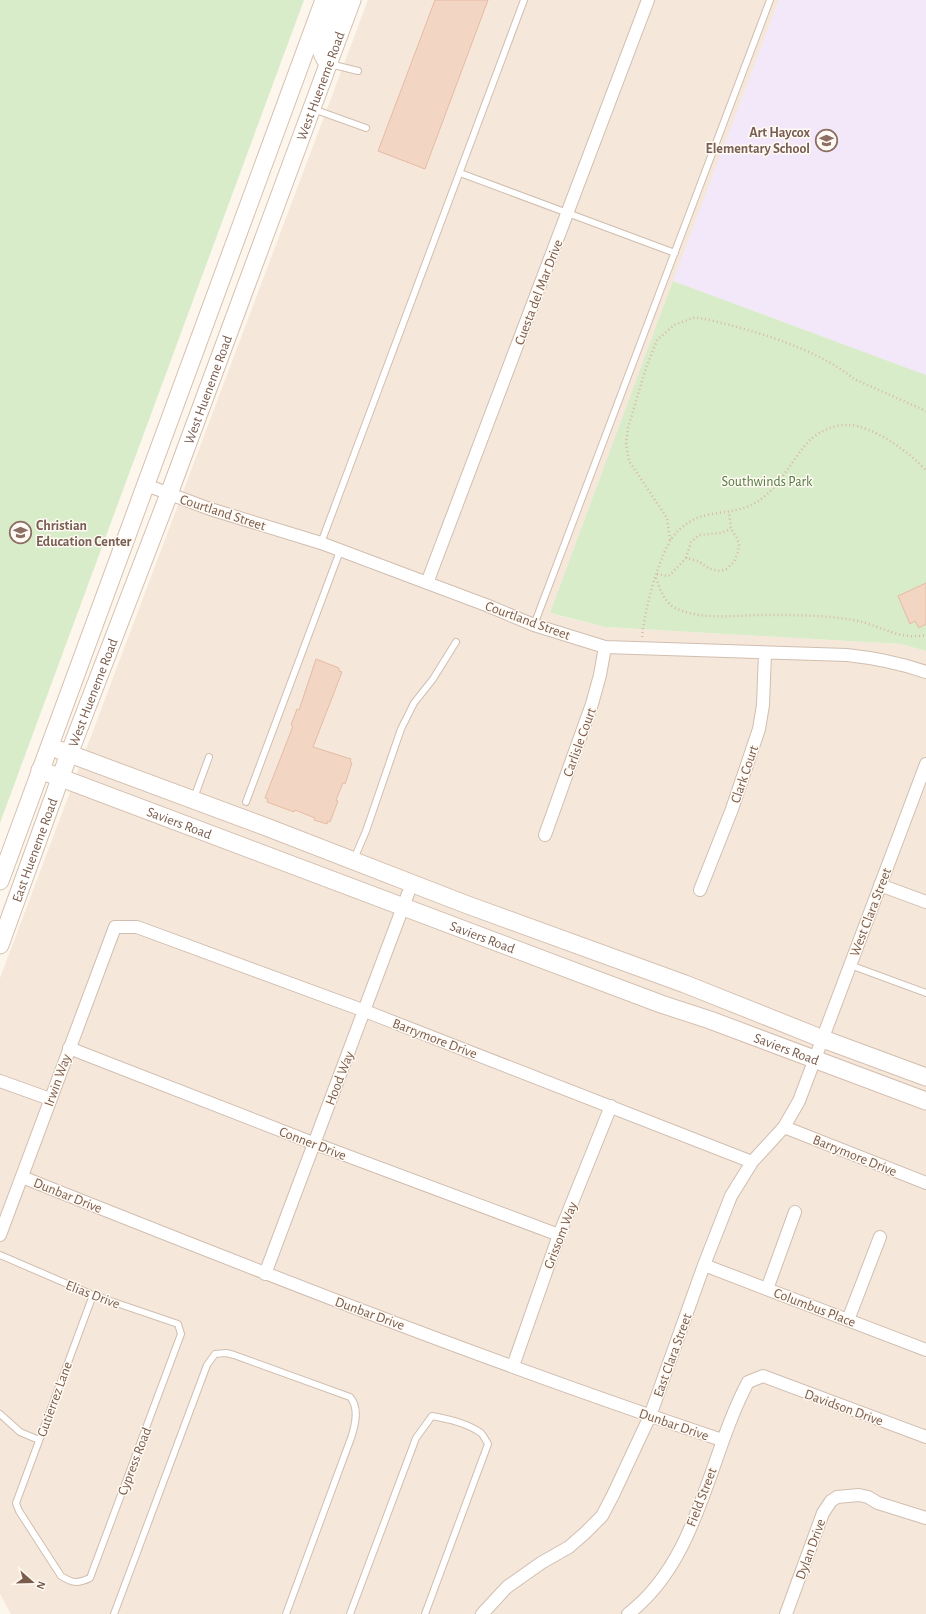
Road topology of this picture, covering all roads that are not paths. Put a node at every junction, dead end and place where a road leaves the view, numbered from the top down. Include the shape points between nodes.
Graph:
1 (324, 0) edge
2 (336, 0) edge
3 (352, 0) edge
4 (524, 0) edge
5 (648, 0) edge
6 (770, 0) edge
7 (328, 64) junction
8 (358, 71) dead end
9 (312, 109) junction
10 (366, 128) dead end
11 (460, 173) junction
12 (568, 213) junction
13 (675, 253) junction
14 (146, 485) junction
15 (169, 494) junction
16 (321, 543) junction
17 (340, 551) junction
18 (427, 583) junction
19 (534, 625) junction
20 (456, 642) dead end
21 (605, 647) junction
22 (765, 653) junction
23 (926, 672) edge
24 (50, 746) junction
25 (69, 754) junction
26 (209, 757) dead end
27 (926, 764) edge
28 (40, 770) junction
29 (61, 778) junction
30 (193, 800) junction
31 (246, 802) dead end
32 (545, 835) dead end
33 (354, 861) junction
34 (0, 881) edge
35 (412, 883) junction
36 (880, 885) junction
37 (700, 890) dead end
38 (926, 902) edge
39 (404, 906) junction
40 (115, 927) joint
41 (0, 945) edge
42 (850, 965) junction
43 (926, 993) edge
44 (365, 1011) junction
45 (823, 1039) junction
46 (68, 1048) junction
47 (815, 1059) junction
48 (926, 1077) edge
49 (0, 1081) edge
50 (50, 1099) junction
51 (926, 1102) edge
52 (611, 1106) junction
53 (784, 1127) junction
54 (313, 1143) junction
55 (752, 1162) junction
56 (22, 1177) junction
57 (926, 1183) edge
58 (795, 1212) dead end
59 (0, 1235) edge
60 (559, 1235) junction
61 (880, 1237) dead end
62 (0, 1255) edge
63 (704, 1265) junction
64 (265, 1274) junction
65 (767, 1289) junction
66 (93, 1295) junction
67 (848, 1320) junction
68 (181, 1334) joint
69 (926, 1350) edge
70 (513, 1366) junction
71 (763, 1376) joint
72 (0, 1414) edge
73 (650, 1416) junction
74 (926, 1438) edge
75 (39, 1440) junction
76 (722, 1440) junction
77 (16, 1503) joint
78 (926, 1518) edge
79 (114, 1614) edge
80 (286, 1614) edge
81 (350, 1614) edge
82 (425, 1614) edge
83 (482, 1614) edge
84 (628, 1614) edge
85 (786, 1614) edge

1 - 14 main road, West Hueneme Road
2 - 7 main road via 322,40 321,49
3 - 7 main road, West Hueneme Road
4 - 11 lane
5 - 12 street, Cuesta del Mar Drive
6 - 13 lane
7 - 8 lane
7 - 9 main road, West Hueneme Road
9 - 10 lane
9 - 15 main road, West Hueneme Road
11 - 12 lane
11 - 16 lane
12 - 13 lane
12 - 18 street, Cuesta del Mar Drive
13 - 19 lane
14 - 15 street, Courtland Street
14 - 24 main road, West Hueneme Road
15 - 16 street, Courtland Street
15 - 25 main road, West Hueneme Road
16 - 17 street, Courtland Street
17 - 18 street, Courtland Street
17 - 31 lane
18 - 19 street, Courtland Street
19 - 21 street, Courtland Street
20 - 33 lane via 414,704 401,729
21 - 22 street, Courtland Street
21 - 32 street, Carlisle Court via 592,704
22 - 23 street, Courtland Street via 877,659
22 - 37 street, Clark Court via 763,705 759,729 732,809
24 - 25 main road, Saviers Road
24 - 28 main road, West Hueneme Road
25 - 29 main road, West Hueneme Road
25 - 30 main road, Saviers Road
26 - 30 lane
27 - 36 street, West Clara Street
28 - 29 main road, Saviers Road
28 - 34 main road, East Hueneme Road
29 - 39 main road, Saviers Road
29 - 41 main road, East Hueneme Road
30 - 33 main road, Saviers Road
33 - 35 main road, Saviers Road
35 - 39 street, Hood Way
35 - 45 main road, Saviers Road via 685,984
36 - 38 street
36 - 42 street, West Clara Street
39 - 44 street, Hood Way
39 - 47 main road, Saviers Road via 661,1004
40 - 44 street, Barrymore Drive via 136,927
40 - 46 street, Irwin Way
42 - 43 lane
42 - 45 street, West Clara Street
44 - 52 street, Barrymore Drive
44 - 54 street, Hood Way
45 - 47 street, West Clara Street
45 - 48 main road, Saviers Road
46 - 50 street, Irwin Way
46 - 54 street, Conner Drive
47 - 51 main road, Saviers Road
47 - 53 street, East Clara Street
49 - 50 street
50 - 56 street, Irwin Way
52 - 55 street, Barrymore Drive
52 - 60 street, Grissom Way
53 - 55 street, East Clara Street
53 - 57 street, Barrymore Drive
54 - 60 street, Conner Drive
54 - 64 street, Hood Way
55 - 63 street, East Clara Street via 731,1196
56 - 59 street, Irwin Way
56 - 64 street, Dunbar Drive
58 - 65 street
60 - 70 street, Grissom Way
61 - 67 street
62 - 66 lane, Elias Drive
63 - 65 street, Columbus Place
63 - 73 street, East Clara Street
64 - 70 street, Dunbar Drive
65 - 67 street, Columbus Place
66 - 68 lane, Elias Drive via 178,1324
66 - 75 lane, Gutierrez Lane
67 - 69 street, Columbus Place
68 - 77 lane, Cypress Road via 90,1578 80,1582 69,1581 60,1576
70 - 73 street, Dunbar Drive
71 - 74 street, Davidson Drive
71 - 76 street, Field Street via 748,1382
72 - 75 lane via 20,1432
73 - 76 street, Dunbar Drive
73 - 83 street, East Clara Street via 602,1516 569,1547 507,1587
75 - 77 lane, Gutierrez Lane
76 - 84 street, Field Street via 701,1501 671,1567 653,1590
78 - 85 street, Dylan Drive via 859,1495 846,1495 831,1501 823,1513
79 - 80 lane via 207,1365 215,1354 226,1353 350,1397 354,1405 356,1421 351,1438
81 - 82 lane via 416,1438 432,1416 482,1434 488,1444

